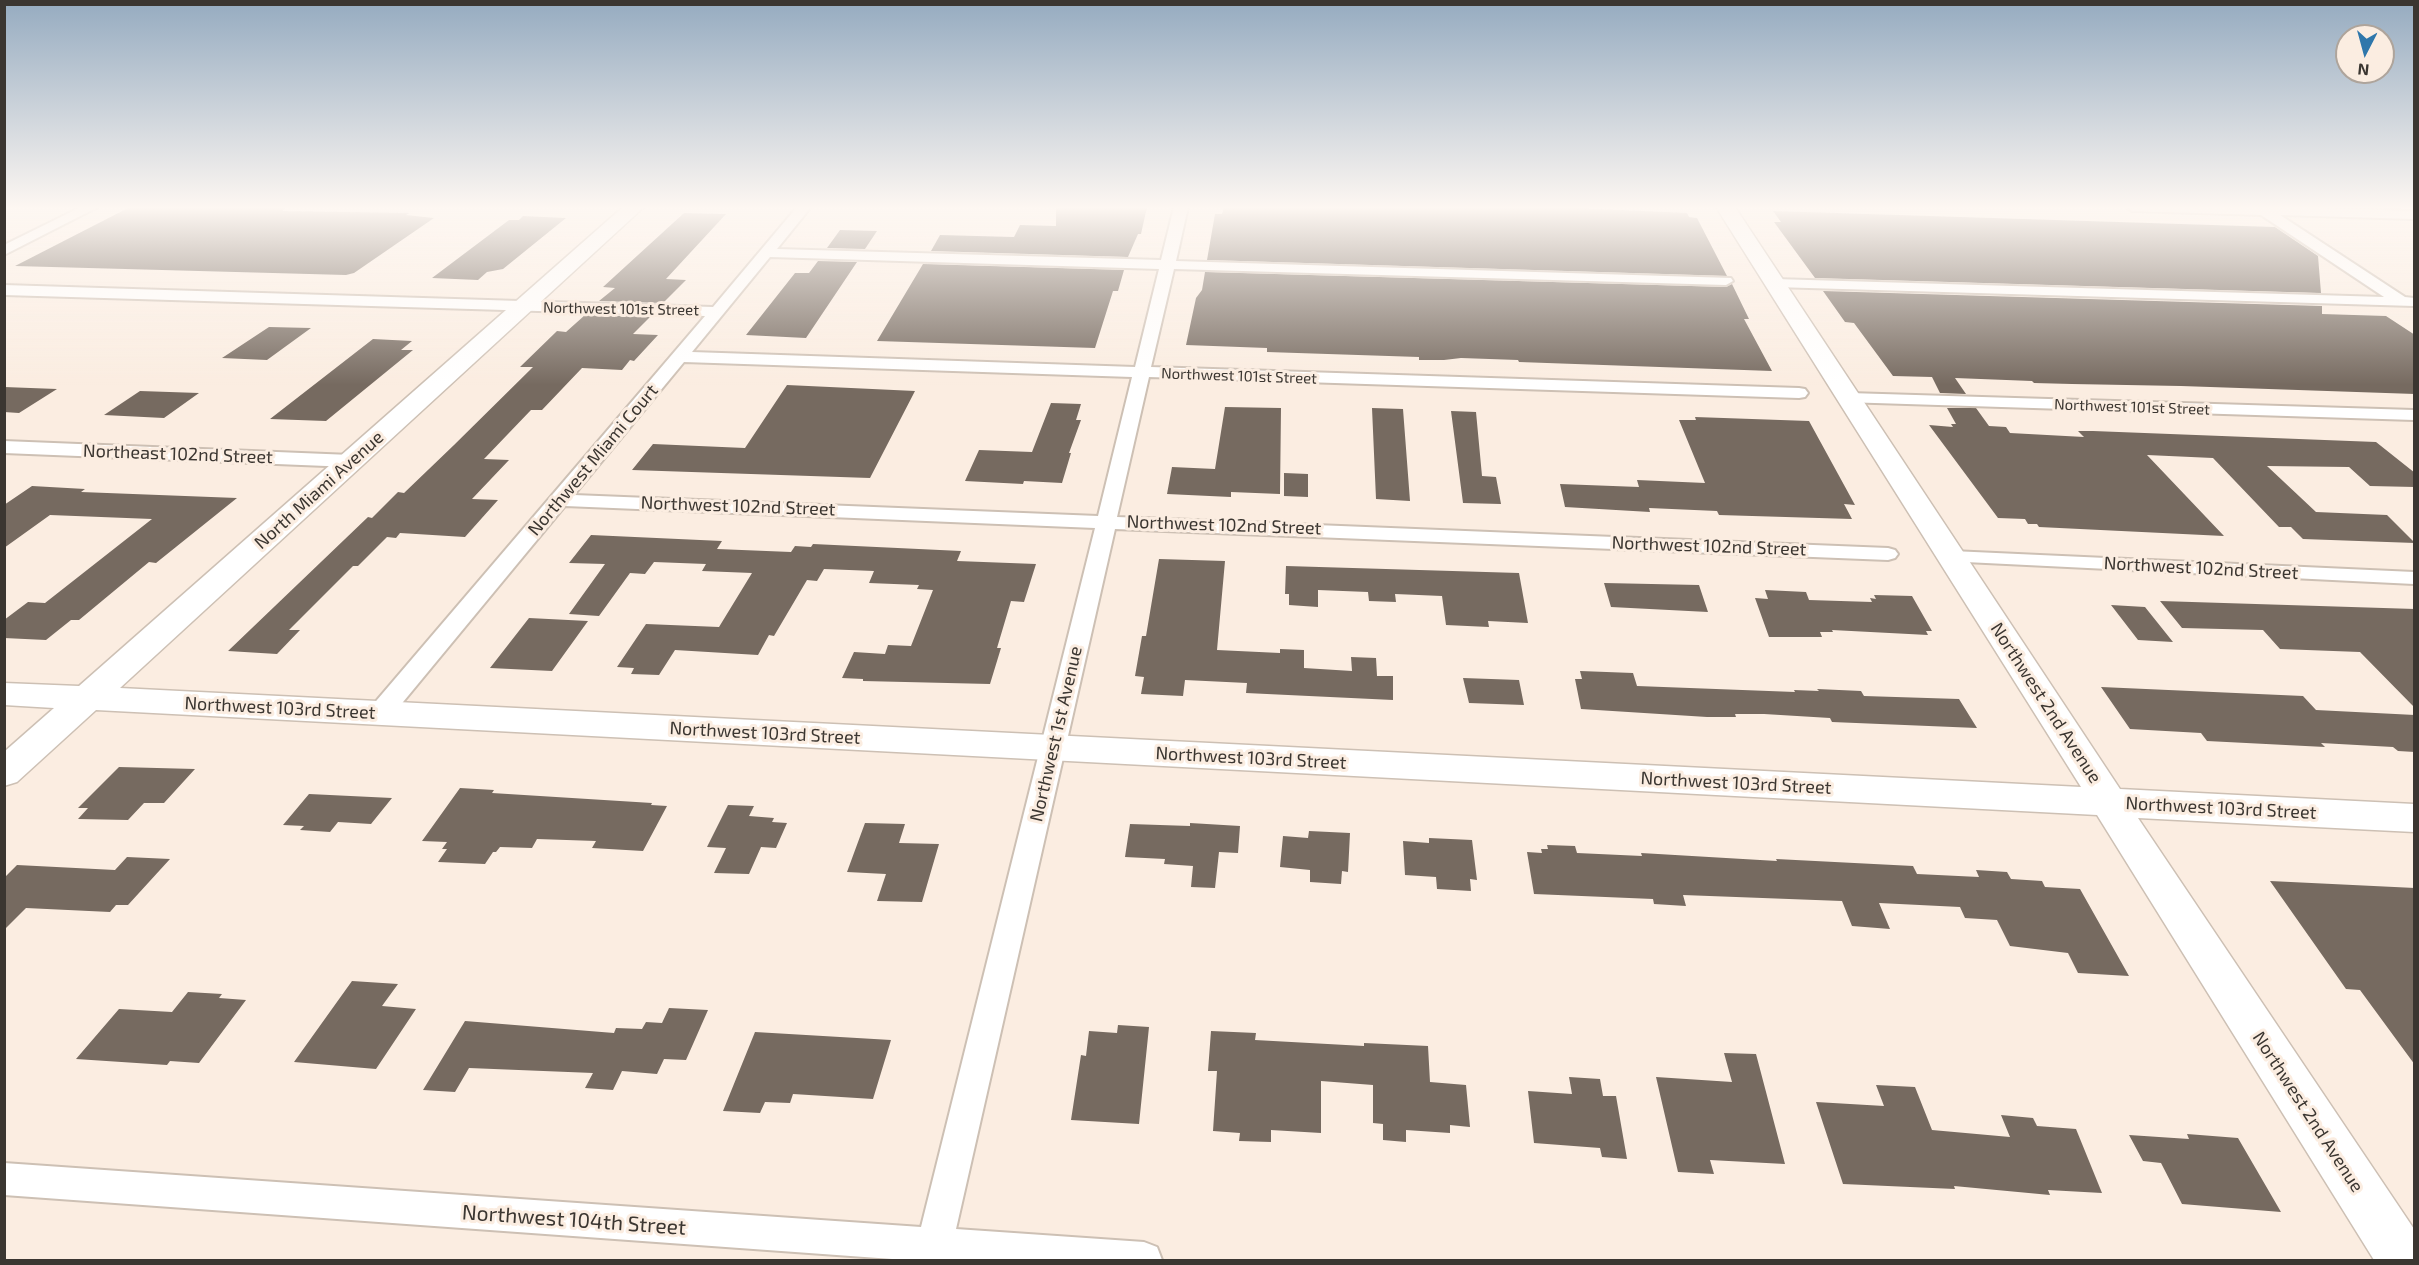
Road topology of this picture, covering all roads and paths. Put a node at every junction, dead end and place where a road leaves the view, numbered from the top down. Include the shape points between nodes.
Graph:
1 (569, 266) edge
2 (756, 266) edge
3 (1169, 266) edge
4 (1205, 266) edge
5 (1763, 266) edge
6 (2352, 266) edge
7 (1726, 281) dead end
8 (1775, 284) junction
9 (4, 290) edge
10 (2408, 302) edge
11 (524, 307) junction
12 (2415, 311) edge
13 (718, 312) junction
14 (680, 357) junction
15 (1142, 373) junction
16 (1799, 393) dead end
17 (1849, 398) junction
18 (2415, 415) edge
19 (4, 447) edge
20 (351, 461) junction
21 (560, 500) junction
22 (1106, 520) junction
23 (1888, 554) dead end
24 (1952, 557) junction
25 (2415, 578) edge
26 (4, 694) edge
27 (87, 698) junction
28 (380, 713) junction
29 (1053, 747) junction
30 (4, 773) edge
31 (2108, 803) junction
32 (2415, 818) edge
33 (4, 1179) edge
34 (933, 1253) edge
35 (1144, 1260) edge
36 (2404, 1260) edge

1 - 11 main road, North Miami Avenue
2 - 13 street, Northwest Miami Court
3 - 15 street, Northwest 1st Avenue
4 - 7 street
5 - 8 main road, Northwest 2nd Avenue
6 - 10 street
8 - 10 street
8 - 17 main road, Northwest 2nd Avenue
9 - 11 street, Northwest 101st Street
10 - 12 street
11 - 13 street, Northwest 101st Street
11 - 20 main road, North Miami Avenue
13 - 14 street, Northwest Miami Court
14 - 15 street, Northwest 101st Street
14 - 21 street, Northwest Miami Court
15 - 16 street, Northwest 101st Street
15 - 22 street, Northwest 1st Avenue
17 - 18 street, Northwest 101st Street
17 - 24 main road, Northwest 2nd Avenue
19 - 20 street, Northeast 102nd Street
20 - 27 main road, North Miami Avenue
21 - 22 street, Northwest 102nd Street
21 - 28 street, Northwest Miami Court
22 - 23 street, Northwest 102nd Street
22 - 29 street, Northwest 1st Avenue
24 - 25 street, Northwest 102nd Street
24 - 31 main road, Northwest 2nd Avenue
26 - 27 main road, Northwest 103rd Street
27 - 28 main road, Northwest 103rd Street
27 - 30 main road, North Miami Avenue
28 - 29 main road, Northwest 103rd Street
29 - 31 main road, Northwest 103rd Street
29 - 34 street, Northwest 1st Avenue
31 - 32 main road, Northwest 103rd Street
31 - 36 main road, Northwest 2nd Avenue
33 - 34 street, Northwest 104th Street
34 - 35 street, Northwest 104th Street

